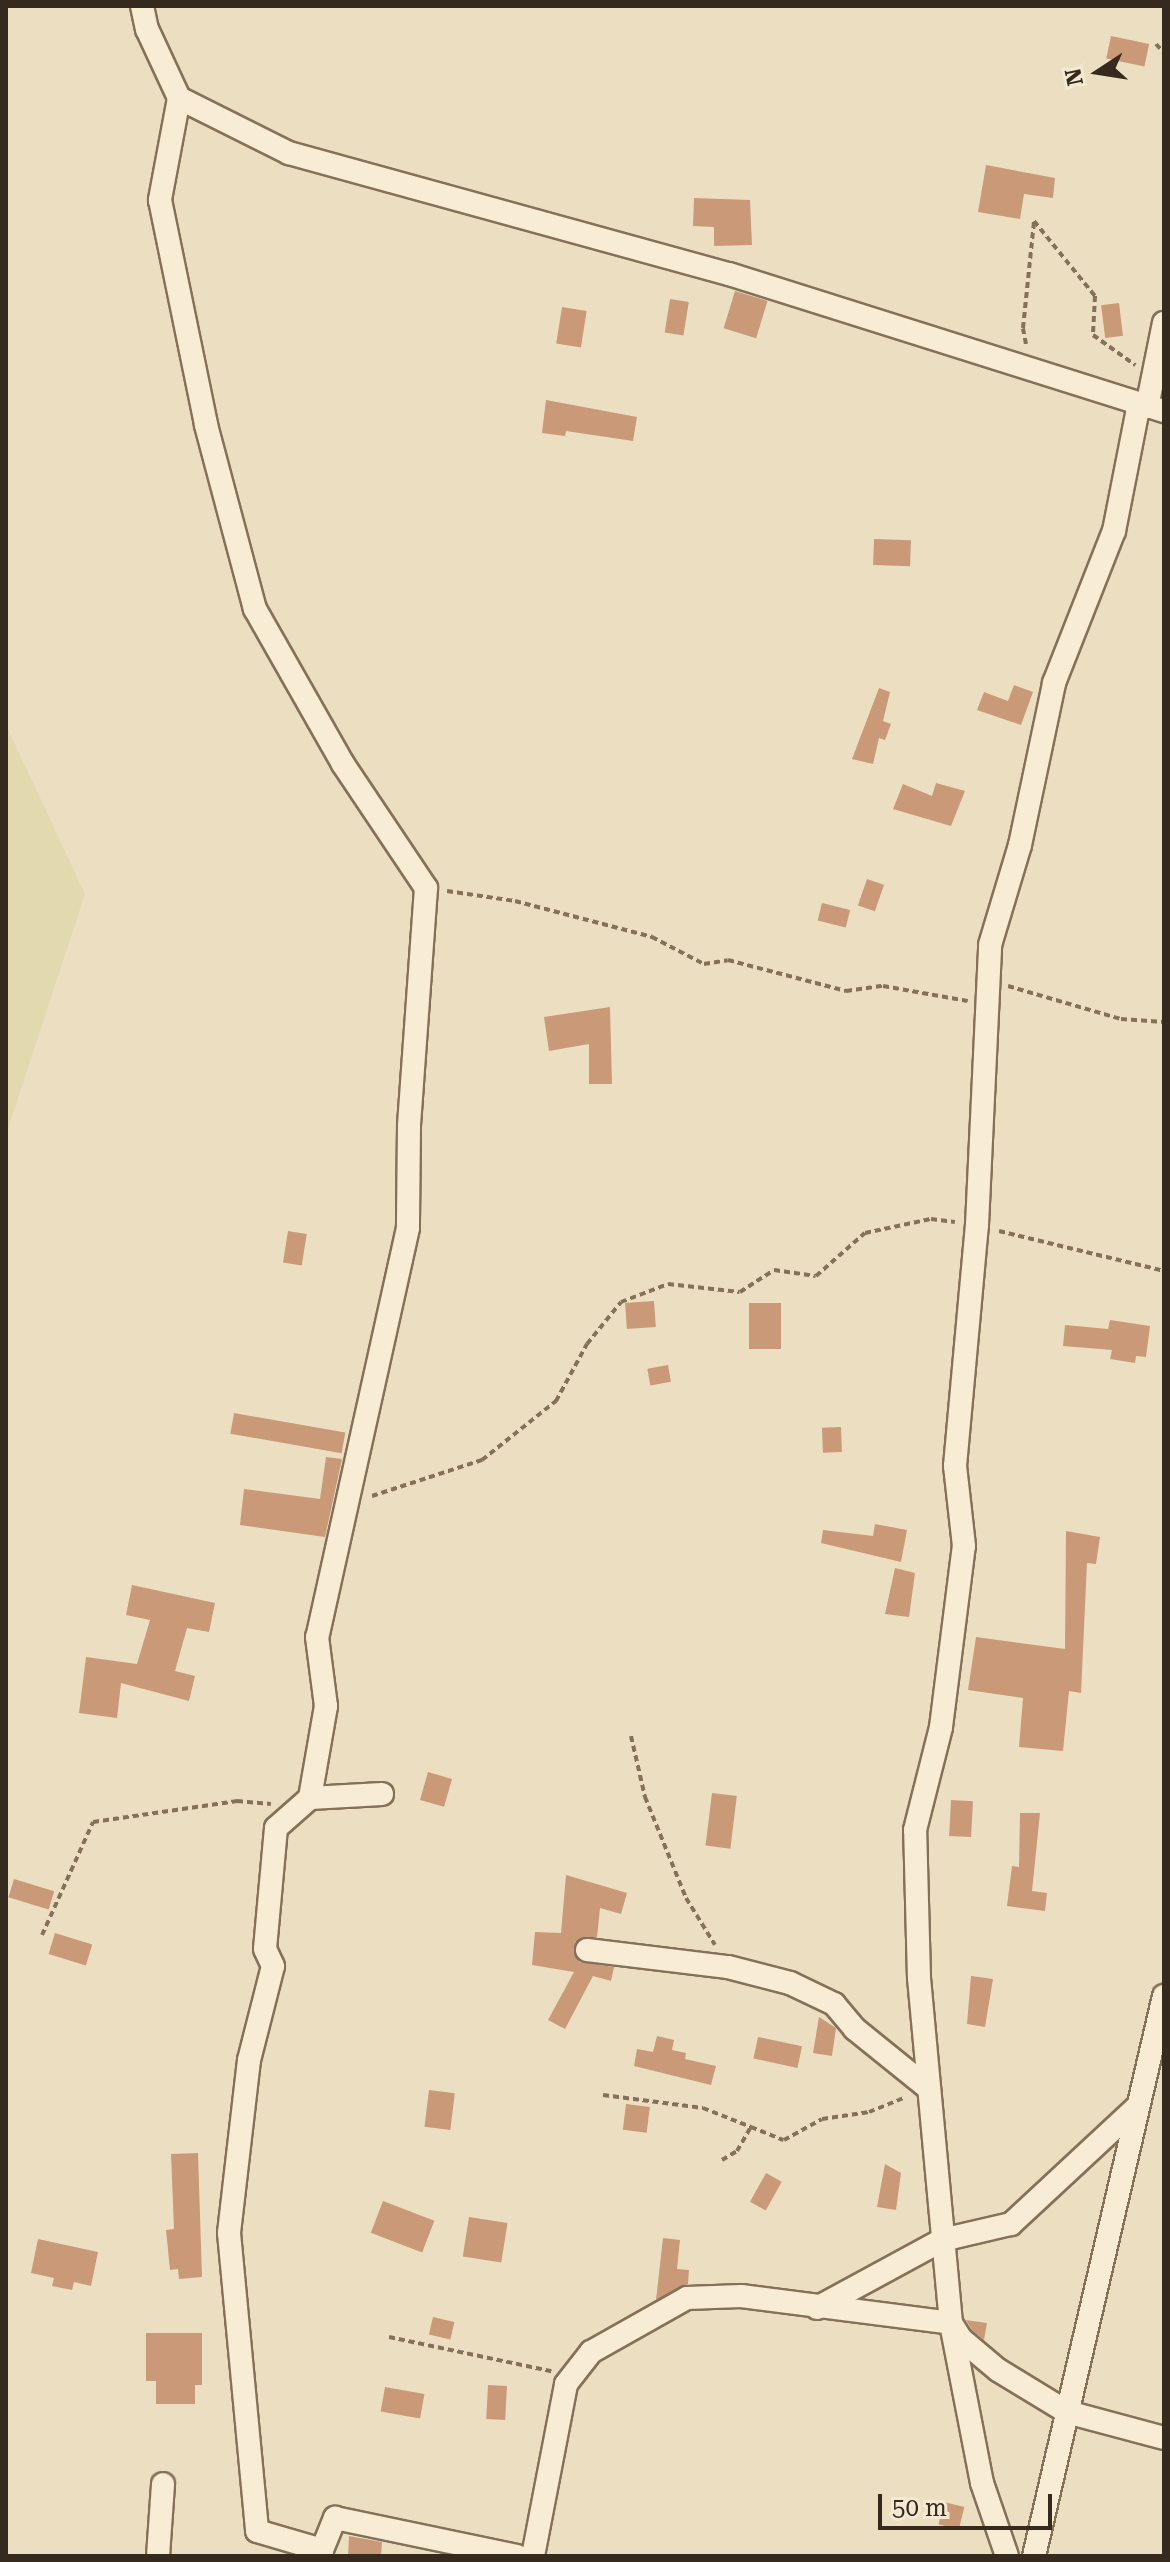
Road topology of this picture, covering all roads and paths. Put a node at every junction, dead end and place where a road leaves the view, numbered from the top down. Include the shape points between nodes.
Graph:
1 (142, 6) edge
2 (1156, 44) dead end
3 (1164, 53) edge
4 (179, 98) junction
5 (1164, 323) edge
6 (1032, 370) junction
7 (1152, 379) junction
8 (1150, 407) edge
9 (426, 888) junction
10 (990, 981) junction
11 (990, 1004) junction
12 (1164, 1022) edge
13 (977, 1225) junction
14 (1164, 1271) edge
15 (343, 1505) junction
16 (631, 1736) dead end
17 (382, 1794) dead end
18 (306, 1802) junction
19 (42, 1935) dead end
20 (587, 1950) dead end
21 (728, 1967) junction
22 (1164, 1996) edge
23 (928, 2088) junction
24 (603, 2095) dead end
25 (1139, 2106) junction
26 (751, 2127) junction
27 (722, 2160) dead end
28 (942, 2240) junction
29 (817, 2308) junction
30 (951, 2323) junction
31 (389, 2337) dead end
32 (573, 2375) junction
33 (1067, 2412) junction
34 (1164, 2438) edge
35 (163, 2484) dead end
36 (158, 2556) edge
37 (517, 2556) edge
38 (533, 2556) edge
39 (1007, 2556) edge
40 (1034, 2556) edge

1 - 4 street
2 - 3 path
4 - 6 street via 289,153 729,274
4 - 9 street via 160,200 206,425 255,609 343,764
5 - 7 street
6 - 7 path via 1023,328 1034,221 1095,296 1093,335
6 - 8 street
7 - 8 street
8 - 10 street via 1114,531 1054,683 1020,845 990,945
9 - 11 path via 515,901 652,937 704,964 728,960 846,991 883,986
9 - 15 street via 409,1126 408,1228
10 - 11 street
10 - 12 path via 1121,1019
11 - 13 street
13 - 14 path
13 - 15 path via 931,1219 865,1233 816,1276 774,1270 740,1292 668,1284 621,1302 587,1344 556,1401 482,1460
13 - 23 street via 955,1466 964,1546 941,1727 915,1830
15 - 18 street via 317,1637 326,1706
16 - 21 path via 645,1797 686,1898
17 - 18 street
18 - 19 path via 237,1801 93,1822
18 - 37 street via 276,1828 265,1949 273,1966 249,2060 229,2233 257,2531 322,2550 335,2518
20 - 21 street
21 - 23 street via 790,1983 834,2004 855,2029
22 - 25 street
23 - 26 path via 869,2112 822,2119 784,2140
23 - 28 street
24 - 26 path via 692,2105
25 - 28 street via 1011,2224
25 - 33 street
26 - 27 path via 737,2151
28 - 29 street
28 - 30 street
29 - 30 street
29 - 32 street via 741,2296 687,2298 591,2352
30 - 33 street via 961,2339 998,2370
30 - 39 street via 982,2483
31 - 32 path
32 - 38 street via 556,2421
33 - 34 street
33 - 40 street
35 - 36 street

